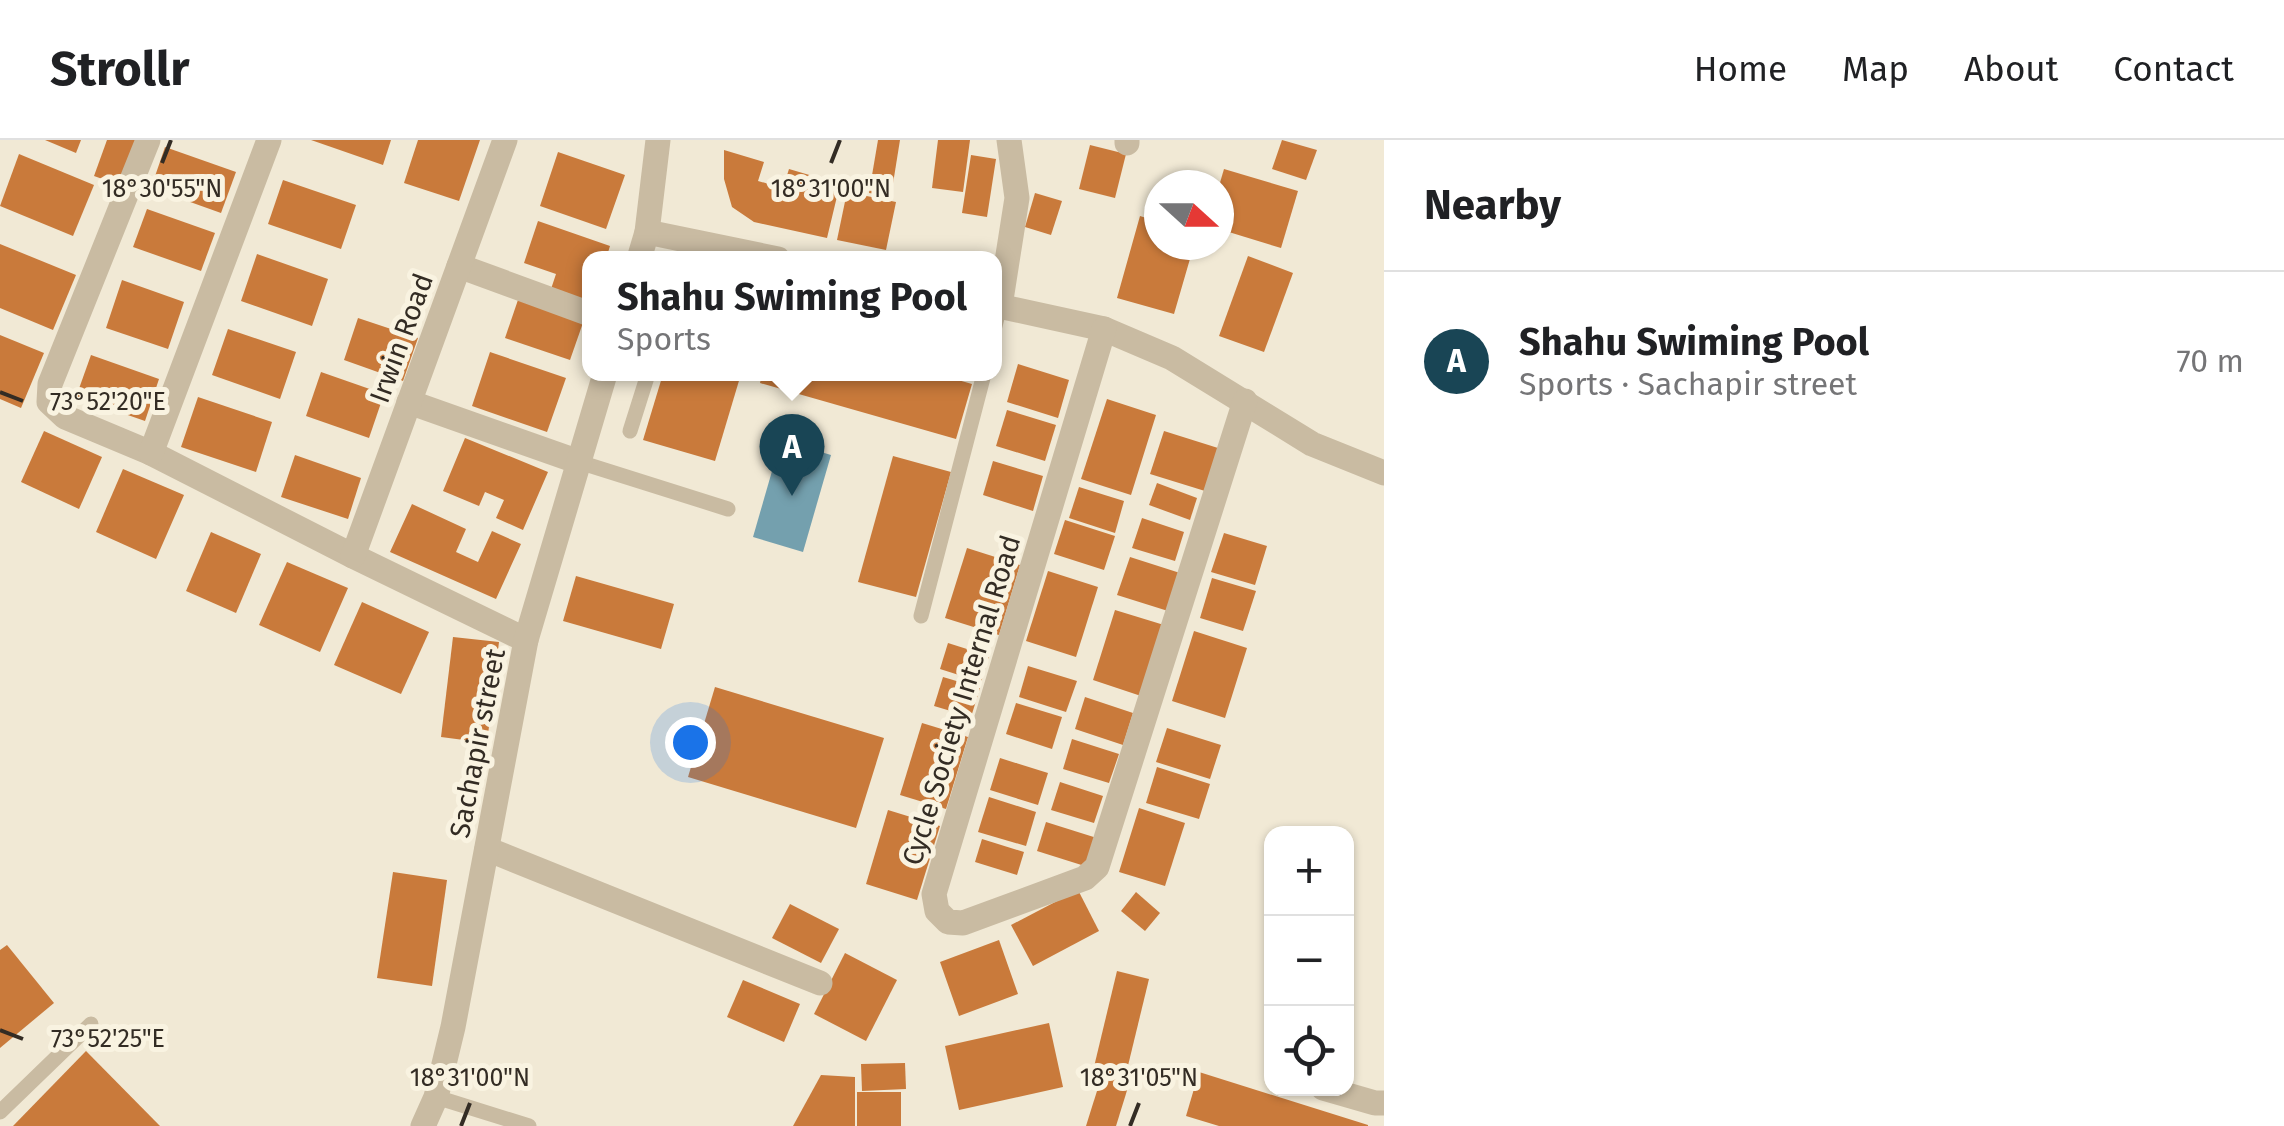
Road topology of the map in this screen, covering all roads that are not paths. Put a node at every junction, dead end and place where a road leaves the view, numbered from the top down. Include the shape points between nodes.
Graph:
1 (148, 140) edge
2 (270, 140) edge
3 (505, 140) edge
4 (658, 140) edge
5 (1009, 140) edge
6 (647, 232) junction
7 (641, 251) edge
8 (743, 251) edge
9 (459, 266) junction
10 (1002, 282) edge
11 (582, 311) edge
12 (1002, 315) edge
13 (1104, 330) junction
14 (603, 381) edge
15 (646, 381) edge
16 (978, 381) edge
17 (1245, 401) junction
18 (409, 402) junction
19 (630, 431) dead end
20 (151, 453) junction
21 (579, 462) junction
22 (1384, 473) edge
23 (728, 509) dead end
24 (353, 556) junction
25 (922, 616) dead end
26 (526, 640) junction
27 (487, 849) junction
28 (820, 983) dead end
29 (91, 1024) dead end
30 (1351, 1096) edge
31 (436, 1097) junction
32 (1384, 1103) edge
33 (0, 1112) edge
34 (423, 1126) edge
35 (529, 1126) edge

1 - 20 street via 50,384 50,402 65,417
2 - 20 street
3 - 9 street, Irwin Road
4 - 6 street
5 - 10 street via 1018,198
6 - 7 street
6 - 8 street
9 - 11 street
9 - 18 street, Irwin Road
12 - 13 street
13 - 17 street via 1172,358
13 - 17 street, Cycle Society Internal Road via 934,894 948,922 963,924 1085,878 1096,867
14 - 21 street, Sachapir street
15 - 19 lane
16 - 25 lane
17 - 22 street via 1312,444
18 - 21 street
18 - 24 street, Irwin Road
20 - 24 street
21 - 23 lane
21 - 26 street, Sachapir street
24 - 26 street
26 - 27 street, Sachapir street
27 - 28 street
27 - 31 street, Sachapir street
29 - 33 lane
30 - 32 street
31 - 34 street, Sachapir street
31 - 35 lane

